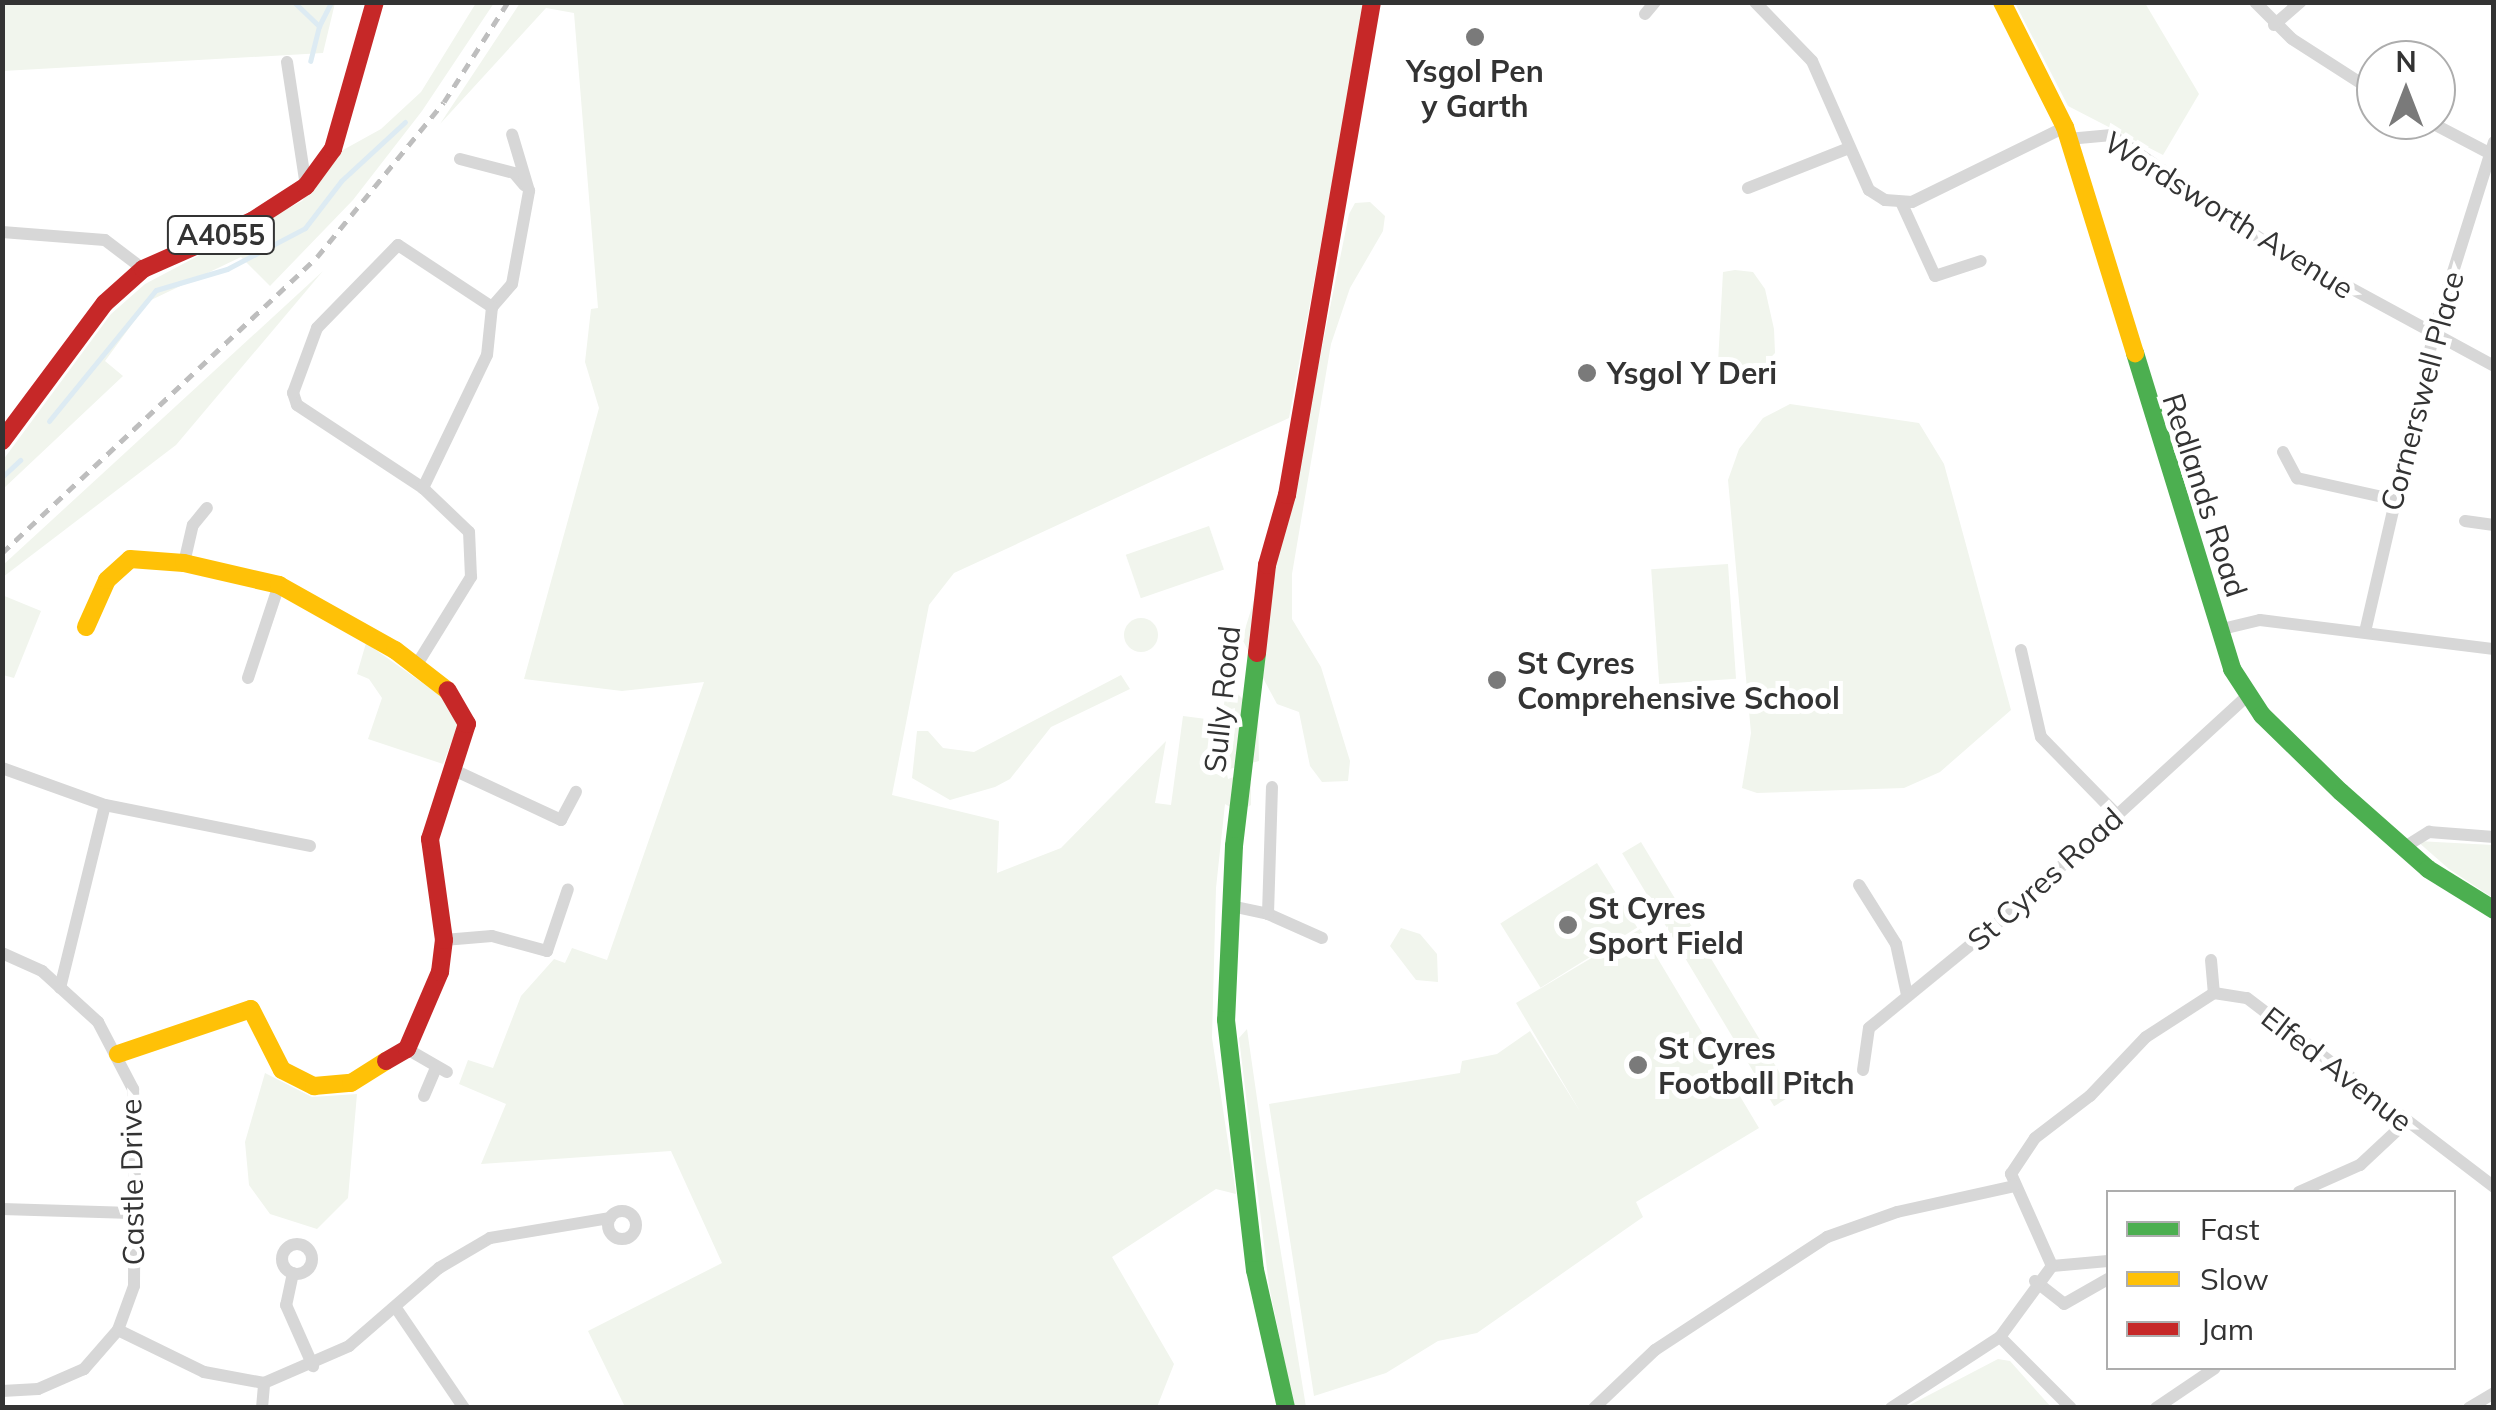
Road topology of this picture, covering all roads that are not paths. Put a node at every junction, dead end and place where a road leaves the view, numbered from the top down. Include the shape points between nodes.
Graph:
1 (375, 2) edge
2 (1372, 2) edge
3 (1655, 2) edge
4 (1755, 2) edge
5 (2002, 2) edge
6 (2255, 2) edge
7 (2300, 2) edge
8 (1645, 14) dead end
9 (2274, 24) junction
10 (287, 62) dead end
11 (2356, 79) edge
12 (2067, 133) junction
13 (512, 134) dead end
14 (2456, 134) edge
15 (1848, 148) junction
16 (2492, 150) edge
17 (460, 159) dead end
18 (306, 186) junction
19 (1748, 188) dead end
20 (529, 191) junction
21 (1902, 204) junction
22 (2, 232) edge
23 (1981, 261) dead end
24 (143, 270) junction
25 (492, 307) junction
26 (2434, 336) junction
27 (2494, 366) edge
28 (2, 441) edge
29 (2283, 452) dead end
30 (423, 488) junction
31 (2392, 499) junction
32 (206, 508) dead end
33 (2466, 521) dead end
34 (2494, 525) edge
35 (184, 563) junction
36 (280, 585) junction
37 (86, 627) dead end
38 (2218, 630) junction
39 (2364, 632) junction
40 (2021, 650) dead end
41 (2494, 650) edge
42 (416, 666) junction
43 (248, 678) dead end
44 (2247, 696) junction
45 (2, 768) edge
46 (456, 771) junction
47 (1272, 787) dead end
48 (576, 792) dead end
49 (105, 806) junction
50 (2118, 814) junction
51 (2494, 837) edge
52 (310, 846) dead end
53 (2403, 848) junction
54 (1858, 885) dead end
55 (568, 889) dead end
56 (1231, 906) junction
57 (2494, 910) edge
58 (1268, 914) junction
59 (1322, 938) dead end
60 (444, 940) junction
61 (2, 953) edge
62 (2211, 960) dead end
63 (60, 988) junction
64 (2214, 993) junction
65 (1907, 995) junction
66 (407, 1048) junction
67 (118, 1054) junction
68 (1863, 1070) dead end
69 (424, 1096) dead end
70 (2405, 1123) junction
71 (2014, 1186) junction
72 (2494, 1187) edge
73 (2303, 1190) edge
74 (2, 1209) edge
75 (132, 1213) junction
76 (610, 1218) dead end
77 (2106, 1261) edge
78 (2052, 1266) junction
79 (293, 1273) dead end
80 (2035, 1281) junction
81 (2106, 1281) edge
82 (396, 1308) junction
83 (118, 1330) junction
84 (2000, 1337) junction
85 (313, 1366) junction
86 (2212, 1370) edge
87 (264, 1383) junction
88 (2, 1391) edge
89 (2494, 1393) edge
90 (2175, 1402) edge
91 (262, 1408) edge
92 (464, 1408) edge
93 (1286, 1408) edge
94 (1594, 1408) edge
95 (1891, 1408) edge
96 (2071, 1408) edge
97 (2156, 1408) edge
98 (2469, 1408) edge

1 - 18 street, A4055 via 333,148
2 - 56 street, Sully Road via 1347,171 1252,655
3 - 8 street
4 - 15 street via 1812,61
5 - 12 street, Redlands Road
6 - 9 street
7 - 9 street
9 - 11 street
10 - 18 street
12 - 21 street
12 - 26 street, Wordsworth Avenue via 2112,135 2264,241
12 - 38 street, Redlands Road
13 - 20 street
14 - 16 street
15 - 19 street
15 - 21 street via 1869,190
16 - 26 street, Cornerswell Place
17 - 20 street via 514,174
18 - 24 street, A4055 via 252,222
20 - 25 street via 512,284
21 - 23 street via 1934,276
22 - 24 street via 105,240
24 - 28 street, A4055 via 105,303
25 - 30 street via 487,356
25 - 30 street via 398,245 318,328 298,376 297,405
26 - 27 street, Wordsworth Avenue
26 - 31 street, Cornerswell Place
29 - 31 street via 2297,478
30 - 42 street via 467,527 475,554 453,614
31 - 39 street, Cornerswell Place
32 - 35 street via 193,525
33 - 34 street
35 - 36 street
35 - 37 street via 130,559 107,580
36 - 42 street via 331,608
36 - 43 street
38 - 39 street via 2260,620
38 - 44 street, Redlands Road
39 - 41 street
40 - 50 street via 2041,737
42 - 46 street via 463,708 466,737
44 - 50 street, St Cyres Road
44 - 53 street, Redlands Road
45 - 49 street
46 - 48 street via 561,820
46 - 60 street via 430,840
47 - 58 street
49 - 52 street
49 - 63 street
50 - 65 street, St Cyres Road
51 - 53 street via 2429,832
53 - 57 street, Redlands Road
54 - 65 street via 1896,944
55 - 60 street via 547,950 492,936
56 - 58 street
56 - 93 street, Sully Road via 1226,1020 1238,1145 1255,1270
58 - 59 street
60 - 66 street via 440,972
61 - 63 street, Castle Drive
62 - 64 street
63 - 67 street, Castle Drive via 98,1022
64 - 70 street, Elfed Avenue via 2248,998
64 - 71 street via 2172,1016 2090,1096 2035,1138 2011,1174
65 - 68 street, St Cyres Road via 1869,1028
66 - 67 street via 351,1083 314,1086 282,1070 252,1009
66 - 69 street via 442,1070
67 - 75 street, Castle Drive via 133,1089
70 - 72 street, Elfed Avenue
70 - 73 street via 2371,1158
71 - 78 street
71 - 94 street via 1897,1212 1827,1237 1655,1350
74 - 75 street
75 - 83 street, Castle Drive via 134,1286
76 - 82 street via 490,1238 439,1268
77 - 78 street
78 - 80 street
79 - 85 street via 286,1305
80 - 81 street via 2064,1304
80 - 84 street
82 - 85 street
82 - 92 street
83 - 87 street via 204,1372
83 - 88 street, Castle Drive via 84,1369 38,1389
84 - 95 street
84 - 96 street
85 - 87 street
86 - 90 street
87 - 91 street
89 - 98 street
90 - 97 street

